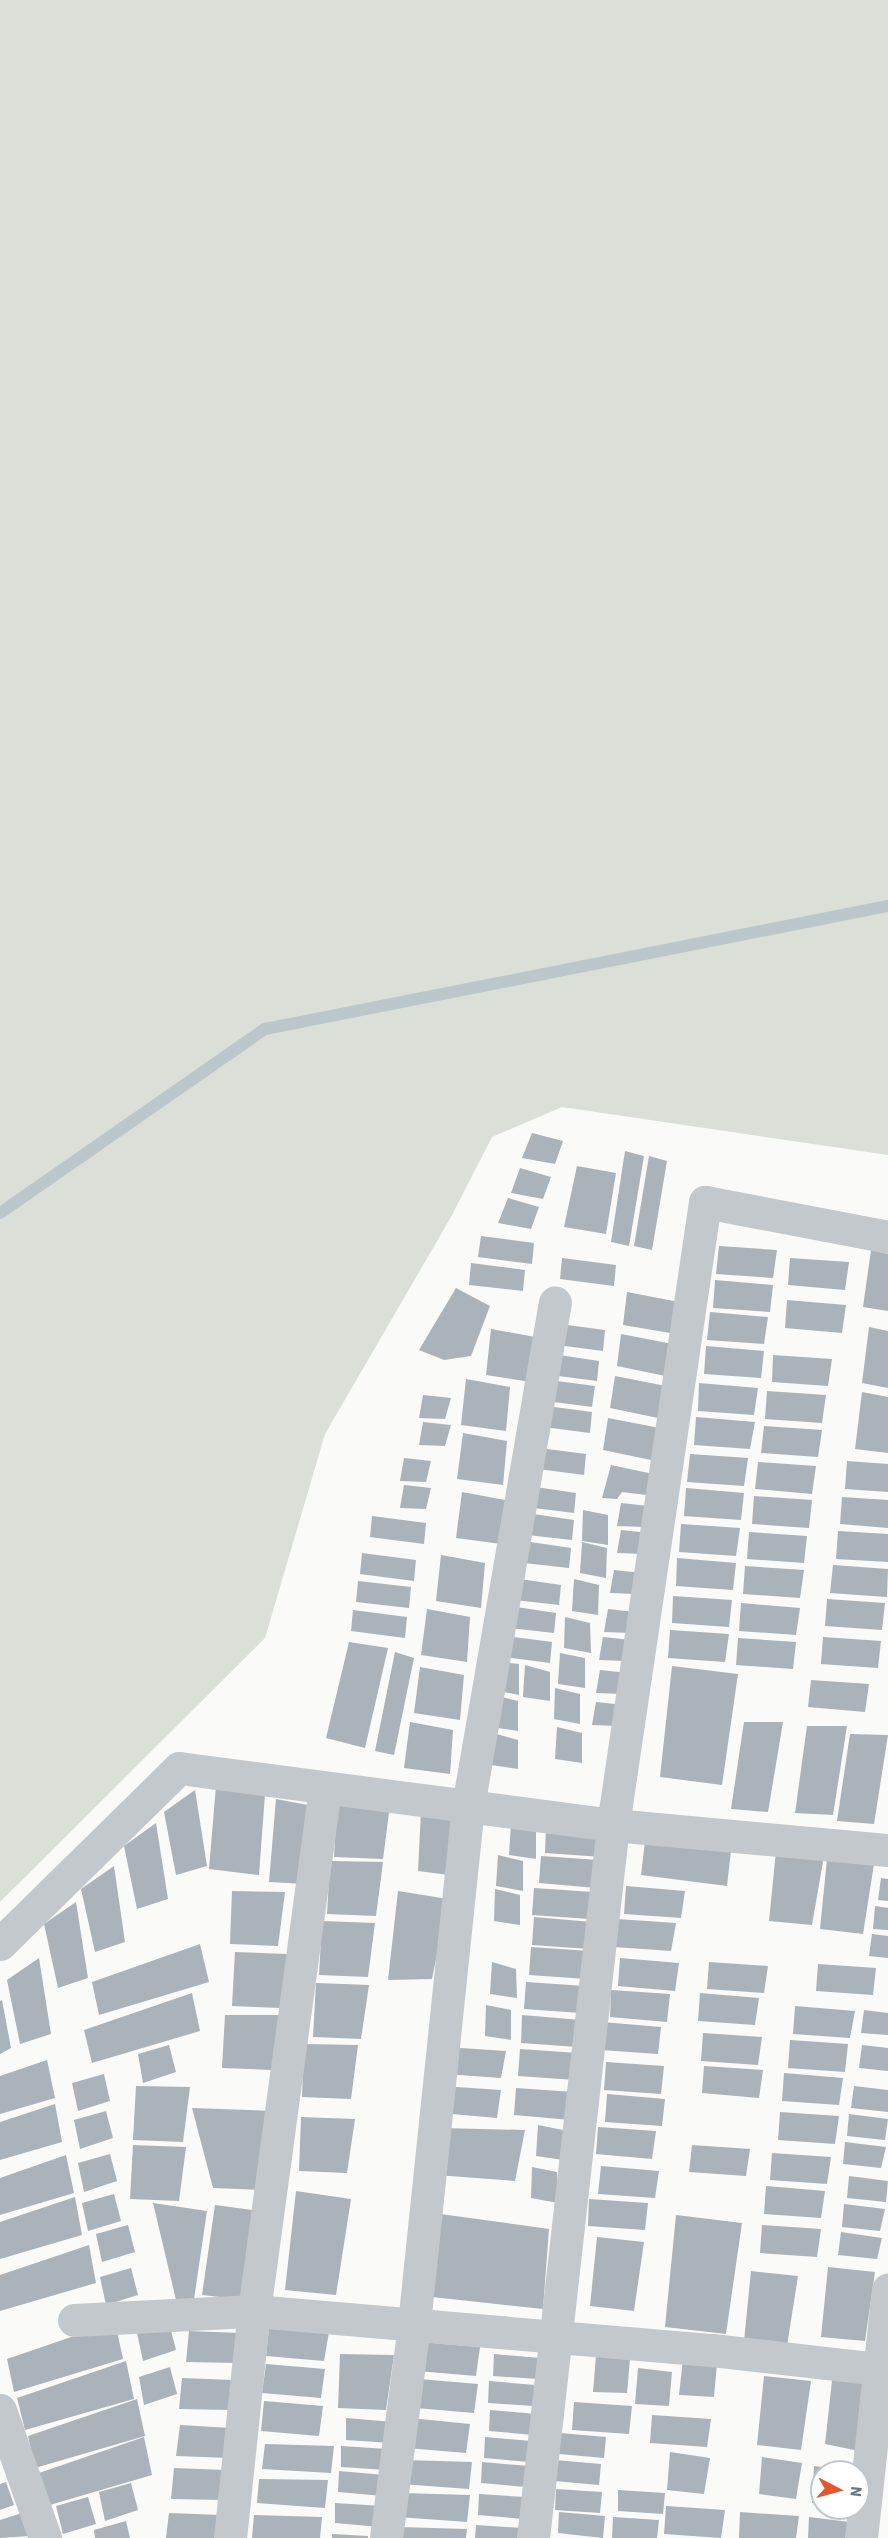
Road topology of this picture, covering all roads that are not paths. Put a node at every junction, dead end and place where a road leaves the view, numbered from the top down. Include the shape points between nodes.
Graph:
1 (888, 1237) edge
2 (555, 1302) dead end
3 (325, 1788) junction
4 (468, 1806) junction
5 (613, 1826) junction
6 (888, 1850) edge
7 (0, 1944) edge
8 (888, 2289) edge
9 (254, 2311) junction
10 (74, 2320) dead end
11 (414, 2324) junction
12 (556, 2336) junction
13 (884, 2369) edge
14 (0, 2410) edge
15 (45, 2538) edge
16 (230, 2538) edge
17 (386, 2538) edge
18 (533, 2538) edge
19 (861, 2538) edge

1 - 5 street via 705,1202
2 - 4 street
3 - 4 street
3 - 7 street via 178,1768
3 - 9 street
4 - 5 street
4 - 11 street
5 - 6 street
5 - 12 street
8 - 13 street
9 - 10 street
9 - 11 street
9 - 16 street
11 - 12 street
11 - 17 street
12 - 13 street
12 - 18 street
13 - 19 street
14 - 15 street

